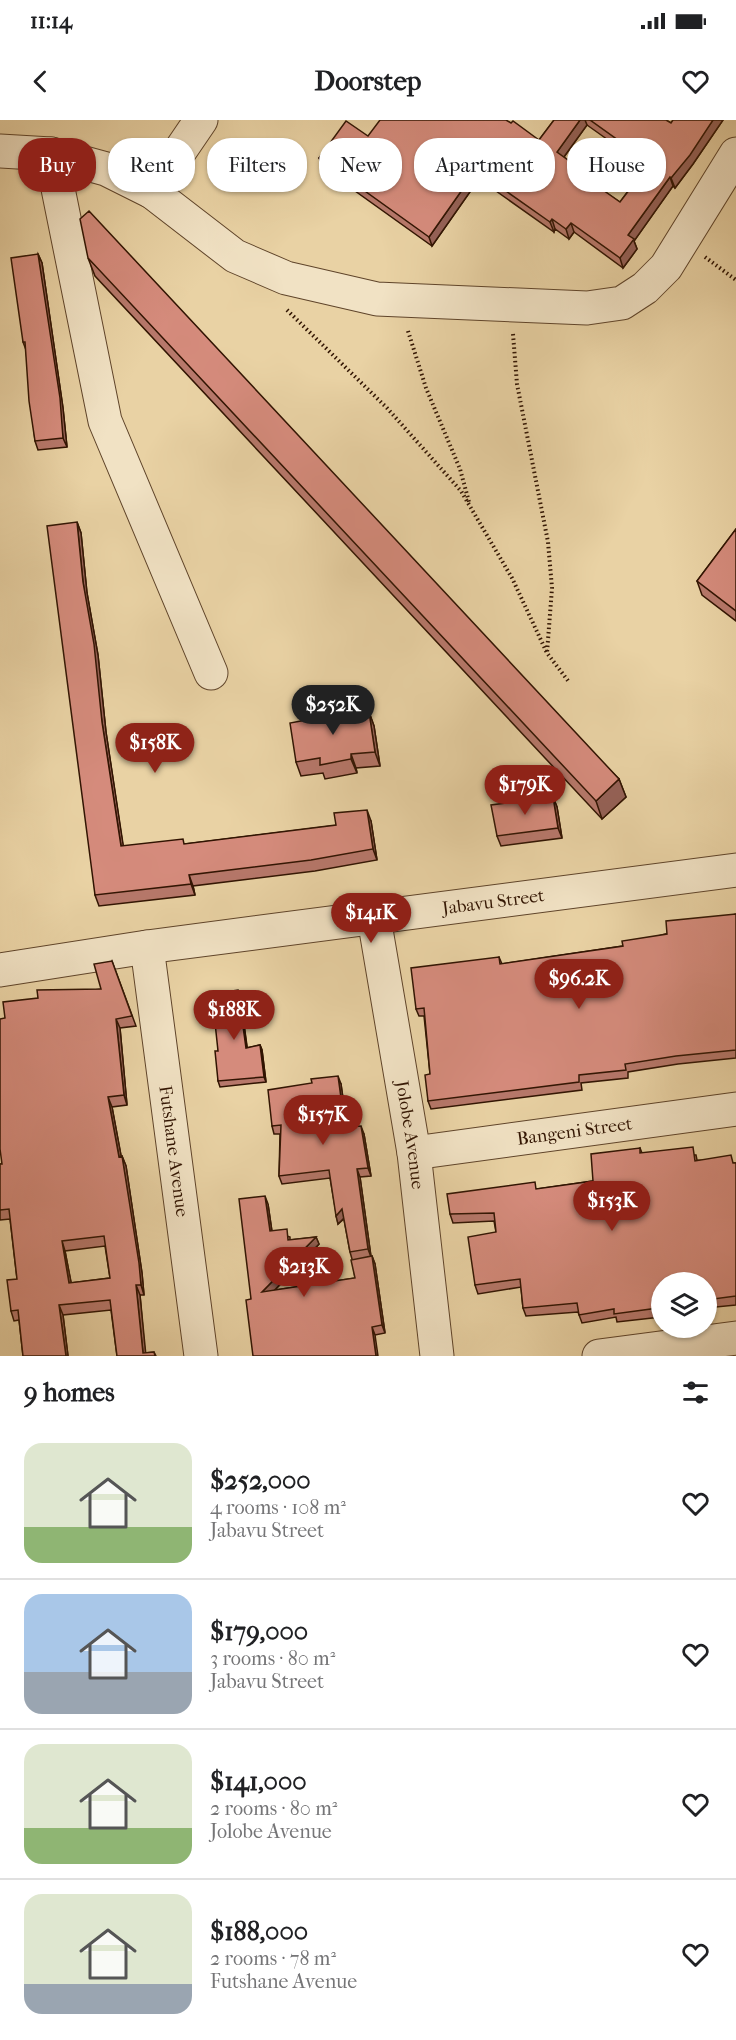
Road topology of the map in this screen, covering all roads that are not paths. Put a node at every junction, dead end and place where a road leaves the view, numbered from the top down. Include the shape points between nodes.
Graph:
1 (201, 120) edge
2 (189, 138) edge
3 (0, 151) edge
4 (18, 152) edge
5 (736, 154) edge
6 (59, 192) edge
7 (152, 192) edge
8 (211, 673) dead end
9 (736, 870) edge
10 (374, 918) junction
11 (147, 947) junction
12 (0, 970) edge
13 (736, 1109) edge
14 (414, 1153) junction
15 (736, 1338) edge
16 (201, 1356) edge
17 (437, 1356) edge
18 (599, 1356) edge

1 - 2 street
3 - 4 street
5 - 7 street via 666,267 622,303 588,308 376,299 286,278 235,256
6 - 8 street via 105,421
9 - 10 street, Jabavu Street
10 - 11 street, Jabavu Street
10 - 14 street, Jolobe Avenue
11 - 12 street, Jabavu Street
11 - 16 street, Futshane Avenue
13 - 14 street, Bangeni Street
14 - 17 street, Jolobe Avenue
15 - 18 street

